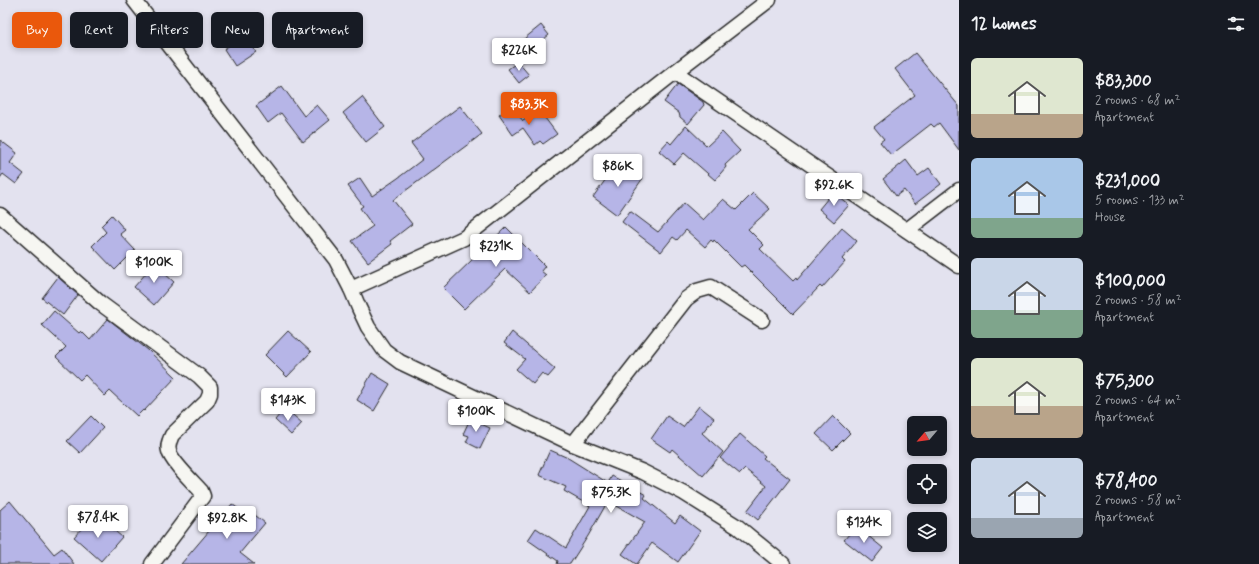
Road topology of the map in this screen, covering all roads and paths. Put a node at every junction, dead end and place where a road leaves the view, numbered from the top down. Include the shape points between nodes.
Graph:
1 (134, 0) edge
2 (769, 0) edge
3 (674, 72) junction
4 (959, 190) edge
5 (0, 215) edge
6 (907, 230) junction
7 (959, 266) edge
8 (351, 289) junction
9 (762, 320) dead end
10 (573, 444) junction
11 (152, 564) edge
12 (783, 564) edge

1 - 8 street via 336,260
2 - 3 street
3 - 6 street
3 - 8 street via 464,238
4 - 6 street
5 - 11 street via 100,303 199,376 210,387 207,401 172,435 168,450 203,496
6 - 7 street
8 - 10 street via 368,327 384,350 400,362
9 - 10 street via 711,287 697,291 686,299
10 - 12 street via 643,472 684,493 738,527

